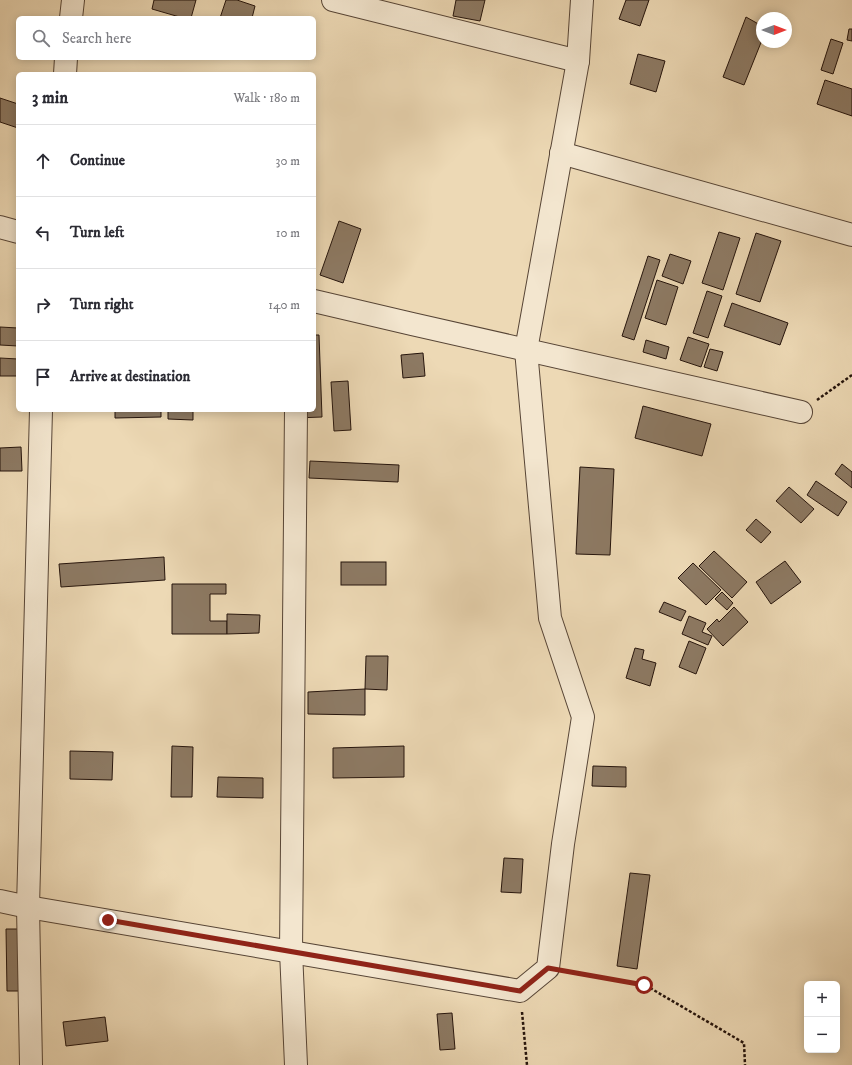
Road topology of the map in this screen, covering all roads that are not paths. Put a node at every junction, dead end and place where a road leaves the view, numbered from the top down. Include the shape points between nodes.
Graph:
1 (73, 0) edge
2 (333, 0) edge
3 (582, 0) edge
4 (71, 16) edge
5 (66, 60) edge
6 (578, 61) junction
7 (65, 72) edge
8 (562, 153) junction
9 (0, 227) edge
10 (16, 231) edge
11 (852, 234) edge
12 (316, 301) edge
13 (526, 350) junction
14 (41, 412) edge
15 (296, 412) edge
16 (802, 412) road end
17 (0, 901) edge
18 (28, 907) junction
19 (291, 951) junction
20 (30, 1065) edge
21 (296, 1065) edge

1 - 4 street
2 - 6 street
3 - 6 street
5 - 7 street
6 - 8 street
8 - 11 street
8 - 13 street
9 - 10 street
12 - 13 street
13 - 16 street
13 - 19 street via 550,618 583,717 563,844 548,968 520,991
14 - 18 street
15 - 19 street
17 - 18 street
18 - 19 street
18 - 20 street
19 - 21 street

